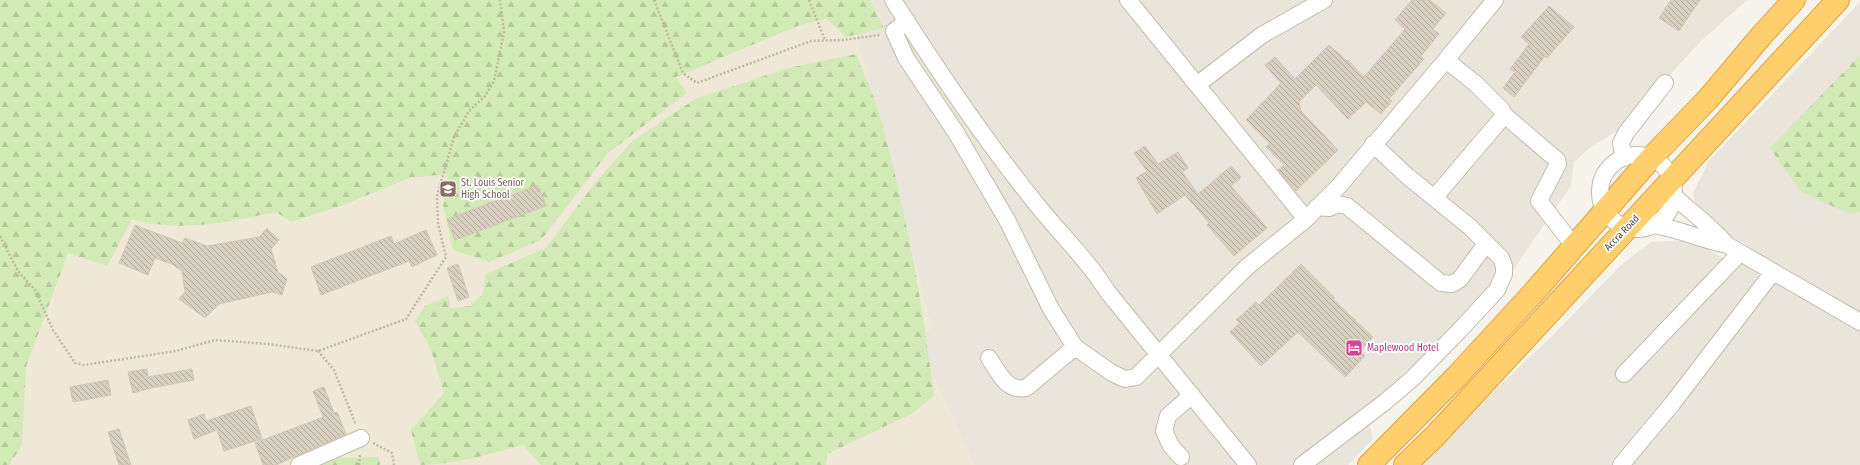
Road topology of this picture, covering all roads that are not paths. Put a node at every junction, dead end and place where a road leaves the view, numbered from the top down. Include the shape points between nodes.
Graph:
1 (893, 0) edge
2 (1128, 0) edge
3 (1324, 0) edge
4 (1495, 0) edge
5 (1794, 0) edge
6 (1838, 0) edge
7 (907, 21) junction
8 (1446, 60) junction
9 (1198, 84) junction
10 (1666, 84) dead end
11 (1502, 113) junction
12 (1373, 144) junction
13 (1624, 158) junction
14 (1651, 158) junction
15 (1673, 188) junction
16 (1434, 198) junction
17 (1317, 207) junction
18 (1605, 210) junction
19 (1306, 219) junction
20 (1654, 225) junction
21 (1628, 227) junction
22 (1486, 244) junction
23 (1574, 246) junction
24 (1734, 249) junction
25 (1773, 272) junction
26 (1860, 322) edge
27 (1075, 347) junction
28 (1159, 354) junction
29 (989, 358) dead end
30 (1624, 374) dead end
31 (1192, 395) junction
32 (361, 438) road end
33 (1181, 457) dead end
34 (299, 465) edge
35 (1248, 465) edge
36 (1302, 465) edge
37 (1369, 465) edge
38 (1405, 465) edge
39 (1621, 465) edge

1 - 7 street
2 - 9 street
3 - 9 street via 1262,35
4 - 8 street
5 - 14 highway via 1708,99
6 - 15 highway, Accra Road via 1705,143
7 - 27 street via 894,31 906,58 955,131 1007,220 1051,309
7 - 28 street via 933,62 1038,207 1096,274 1106,291
8 - 11 street via 1476,84 1502,110
8 - 12 street
9 - 19 street
10 - 13 street via 1626,133 1621,143
11 - 16 street via 1502,118
11 - 23 street via 1557,160 1558,164 1539,201
12 - 16 street
12 - 17 street via 1339,186
13 - 14 street via 1635,155
13 - 18 street via 1606,173 1601,184
14 - 15 street via 1667,170
14 - 18 highway
15 - 20 street via 1668,213
15 - 21 highway, Accra Road
15 - 24 street via 1691,212
16 - 22 street via 1470,227
17 - 19 street
17 - 22 street via 1329,208 1338,204 1347,206 1441,283 1452,284 1460,279
18 - 21 street via 1618,223
18 - 23 highway
19 - 28 street via 1247,267
20 - 21 street
20 - 24 street via 1677,229
21 - 38 highway, Accra Road via 1435,436
22 - 36 street via 1501,258 1504,266 1504,274 1496,290 1412,379
23 - 37 highway via 1456,376
24 - 25 street
24 - 30 street
25 - 26 street
25 - 39 street via 1672,404
27 - 28 street via 1112,373 1124,378 1136,377
27 - 29 street via 1026,388 1018,390 1011,387
28 - 31 street
31 - 33 street via 1168,416 1164,431 1171,446
31 - 35 street
32 - 34 street

